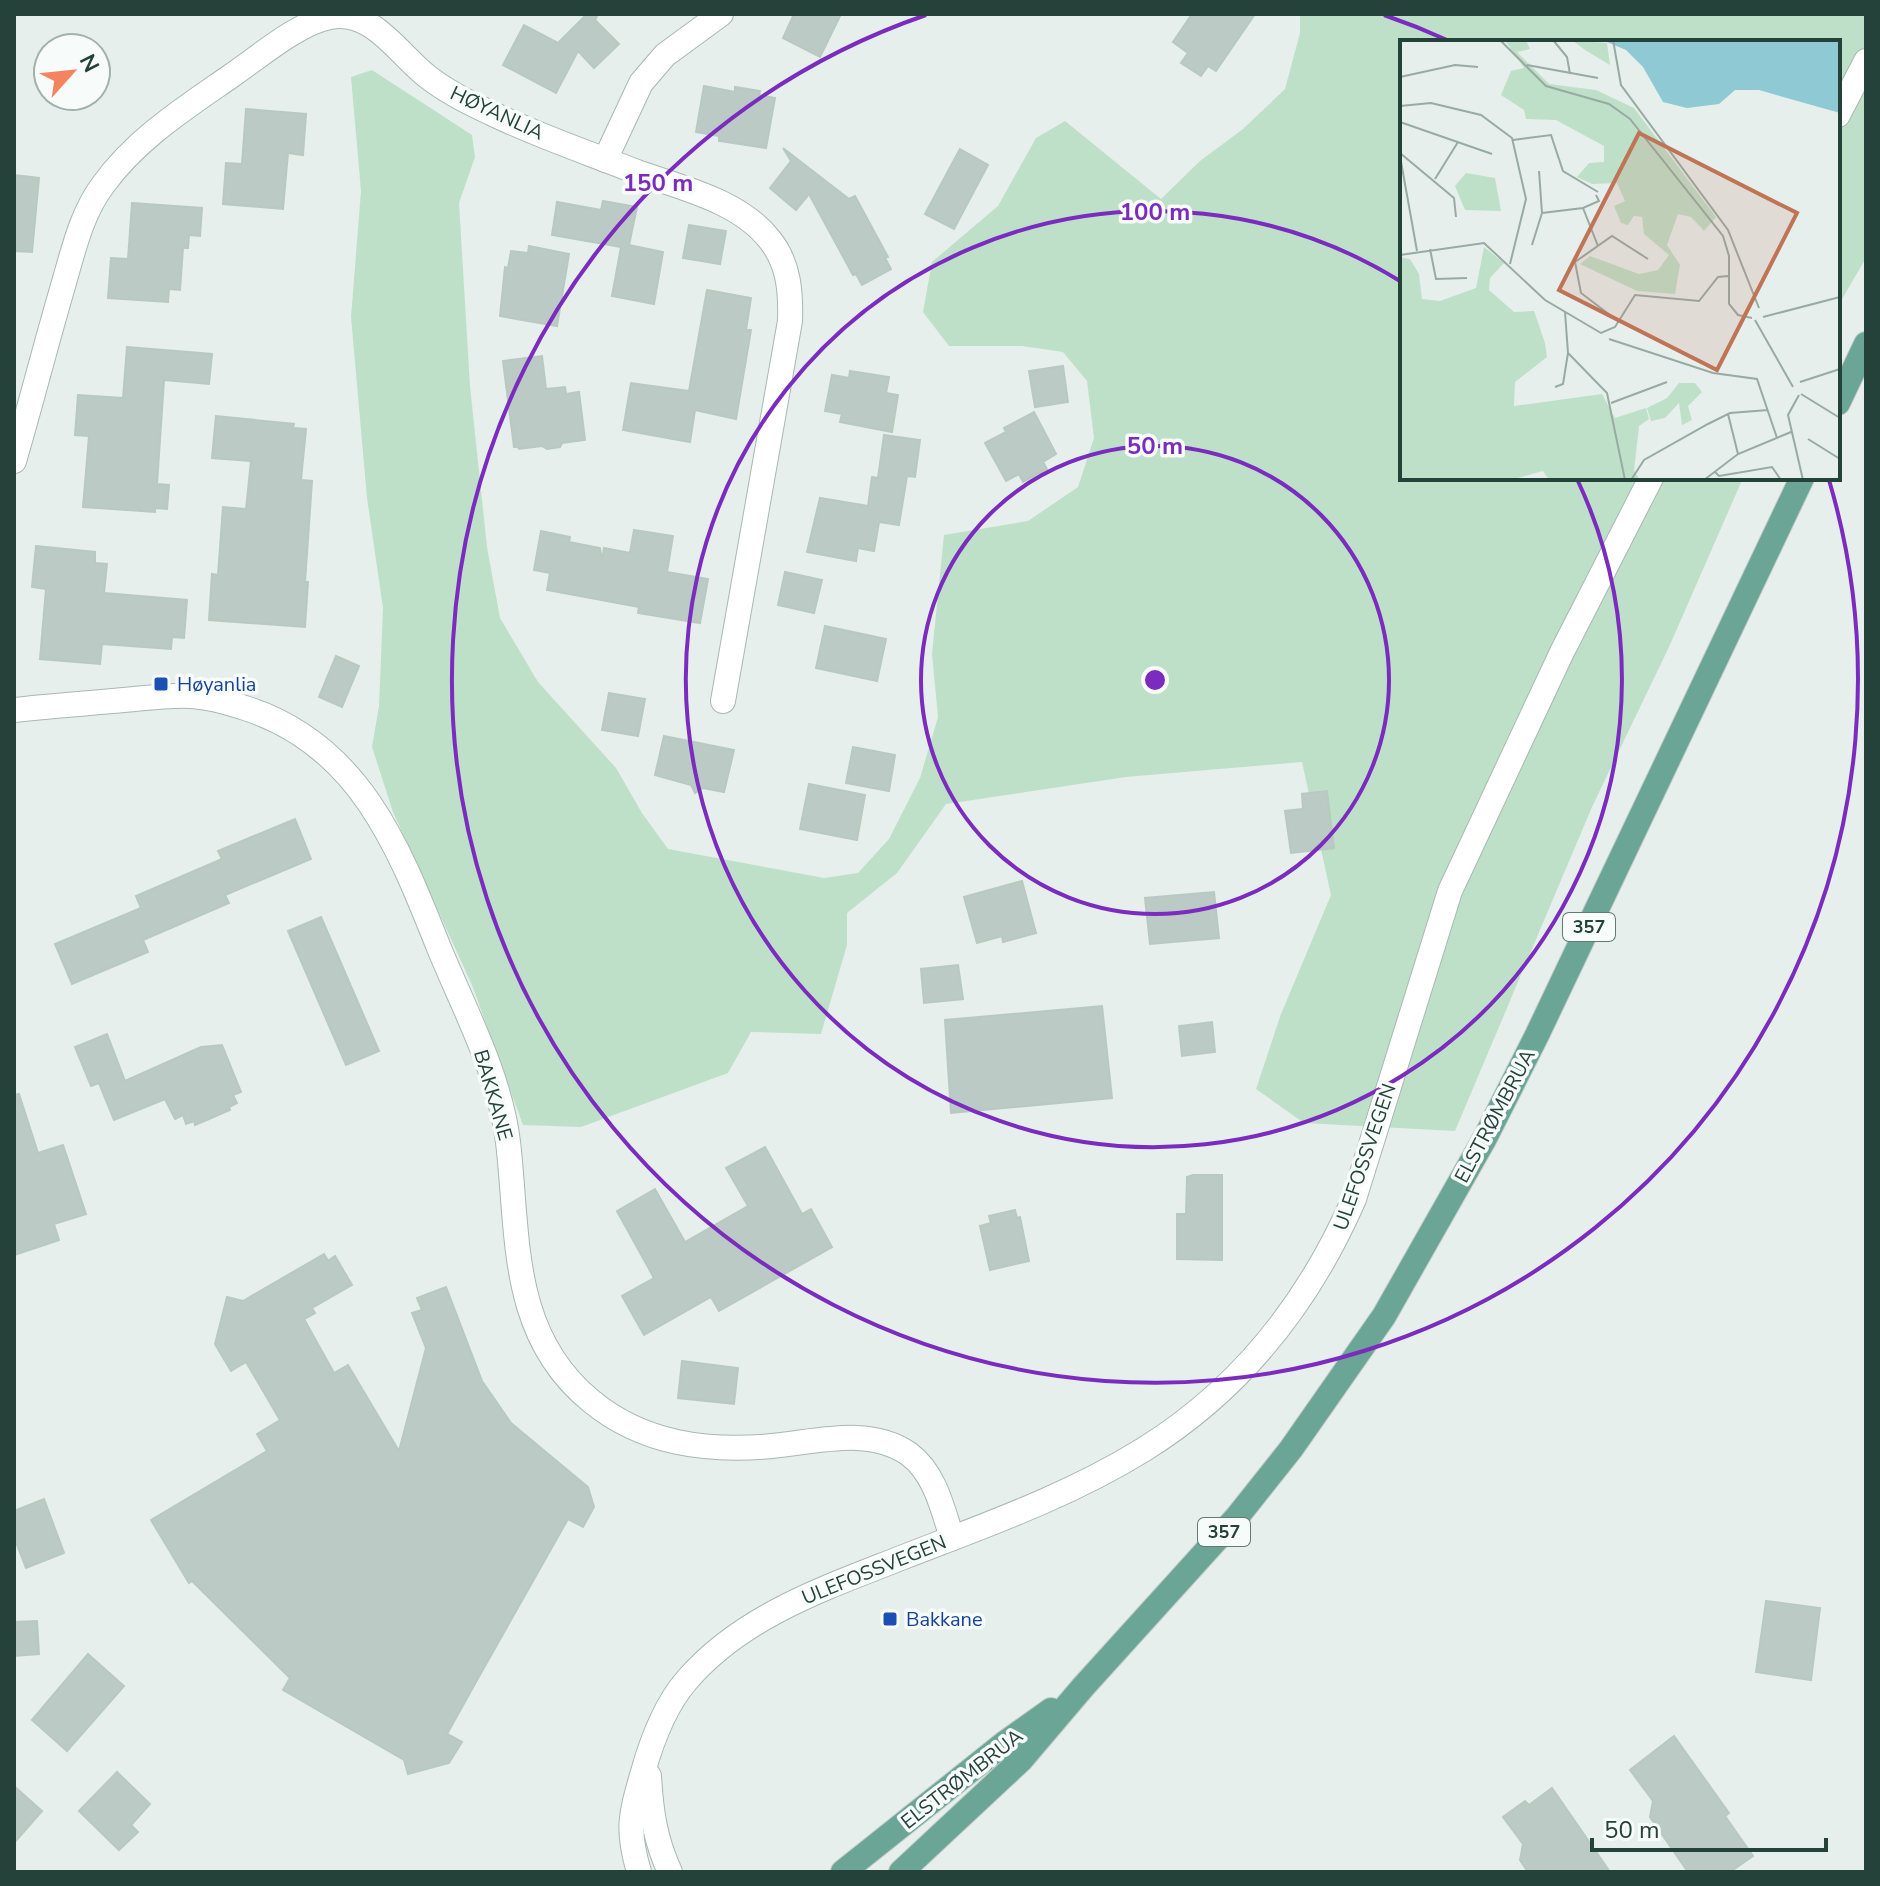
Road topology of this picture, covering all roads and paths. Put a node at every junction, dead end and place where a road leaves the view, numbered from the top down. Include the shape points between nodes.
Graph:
1 (721, 14) edge
2 (1866, 61) edge
3 (1840, 111) edge
4 (605, 160) junction
5 (1866, 344) edge
6 (1840, 399) edge
7 (14, 461) edge
8 (1650, 480) edge
9 (1801, 480) edge
10 (723, 701) dead end
11 (14, 710) edge
12 (952, 1538) junction
13 (1083, 1687) junction
14 (648, 1758) junction
15 (639, 1872) edge
16 (670, 1872) edge
17 (843, 1872) edge
18 (901, 1872) edge

1 - 4 street via 665,55 641,83
2 - 3 street
4 - 7 street, HØYANLIA via 461,99 427,77 360,18 325,17 301,28 139,143 102,186 80,228
4 - 10 street, HØYANLIA via 739,213 771,241 789,280 790,321
5 - 6 main road
8 - 12 street, ULEFOSSVEGEN via 1450,891 1354,1199 1303,1296 1242,1372 1145,1449 1031,1508
9 - 13 main road, ELSTRØMBRUA / 357 via 1537,1035 1384,1316 1237,1517
11 - 12 street, BAKKANE via 192,696 262,714 294,729 333,759 365,794 396,848 480,1049 507,1138 525,1299 538,1332 570,1380 590,1401 641,1431 698,1447 849,1437 892,1445 910,1455 932,1482
12 - 14 street, ULEFOSSVEGEN via 835,1584 746,1628 686,1681 662,1720
13 - 17 main road, ELSTRØMBRUA / 357
13 - 18 main road, ELSTRØMBRUA / 357 via 1021,1760
14 - 15 street, ULEFOSSVEGEN via 630,1820
14 - 16 street, ULEFOSSVEGEN via 651,1819

